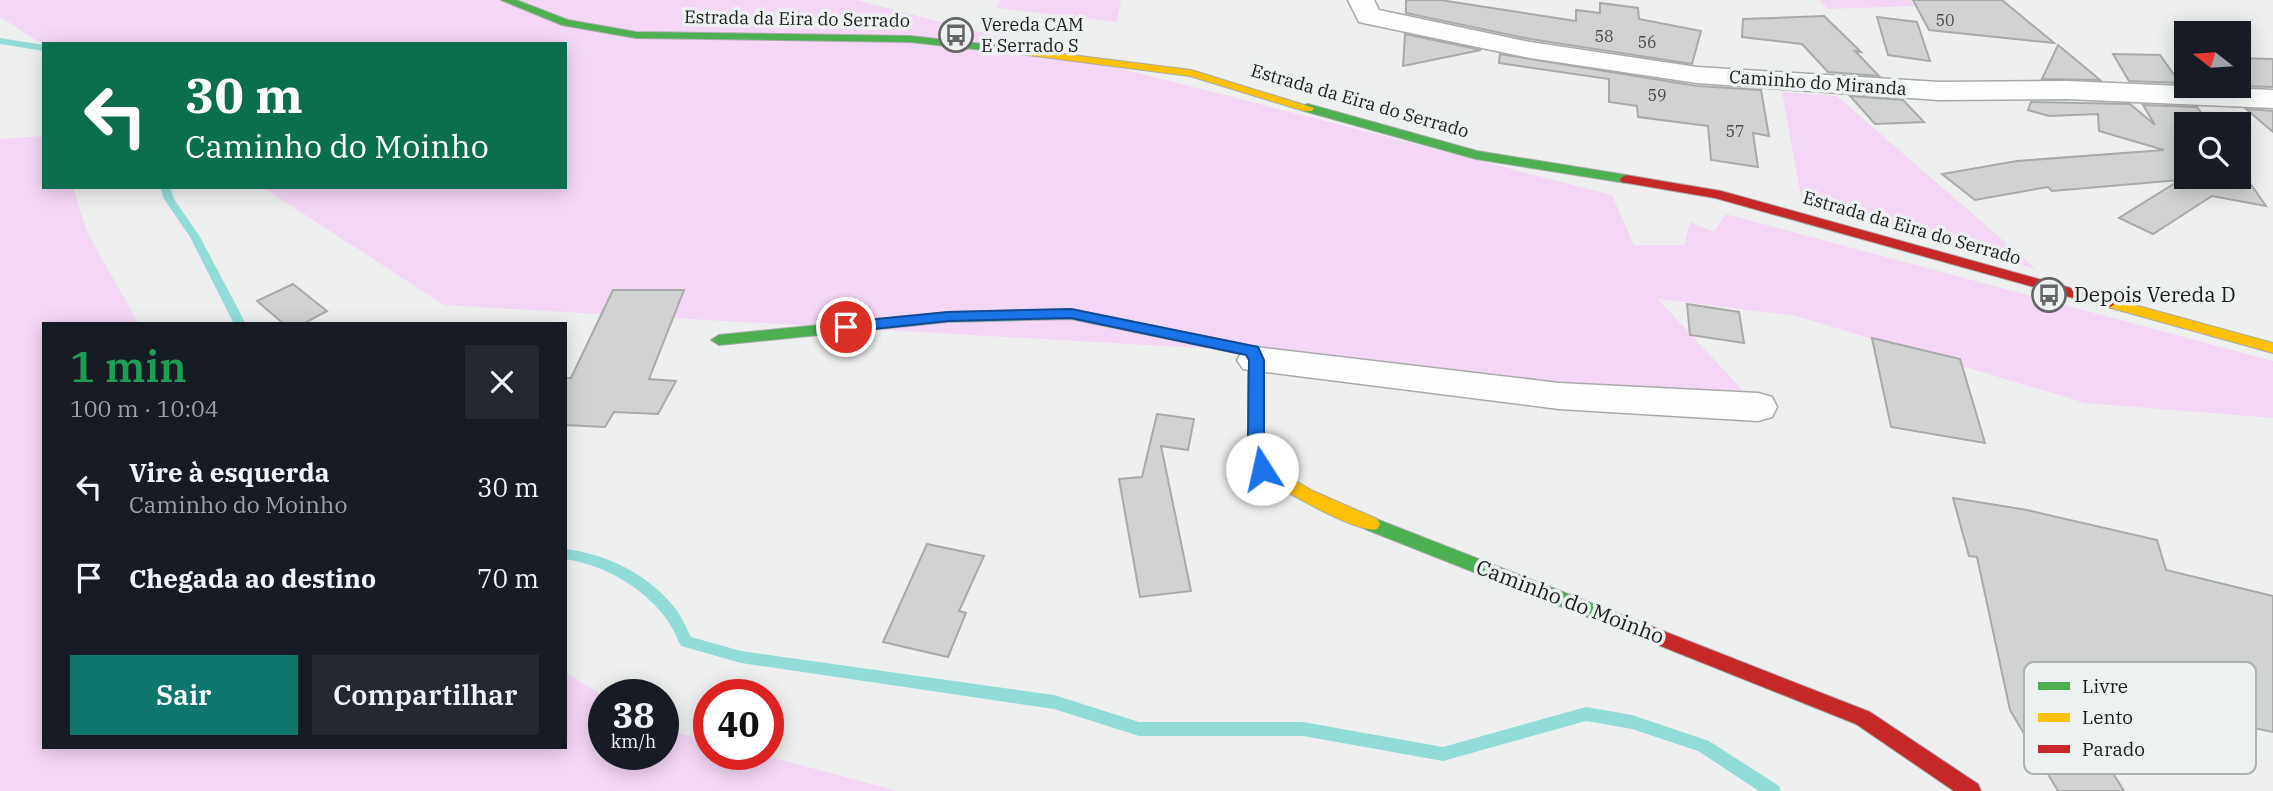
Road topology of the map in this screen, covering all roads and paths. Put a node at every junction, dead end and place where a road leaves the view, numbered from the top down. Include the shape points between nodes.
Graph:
1 (506, 0) edge
2 (1364, 8) edge
3 (2273, 99) edge
4 (719, 340) dead end
5 (2273, 348) edge
6 (1256, 360) junction
7 (1758, 407) dead end
8 (1971, 791) edge

1 - 5 main road, Estrada da Eira do Serrado via 566,23 636,35 910,39 1191,73 1476,155 1716,194
2 - 3 street, Caminho do Miranda via 1530,50 1697,75 1925,90 2067,90
4 - 6 main road via 948,317 1071,314 1252,351
6 - 7 street via 1559,396
6 - 8 main road, Caminho do Moinho via 1256,435 1262,469 1307,496 1369,523 1863,718

